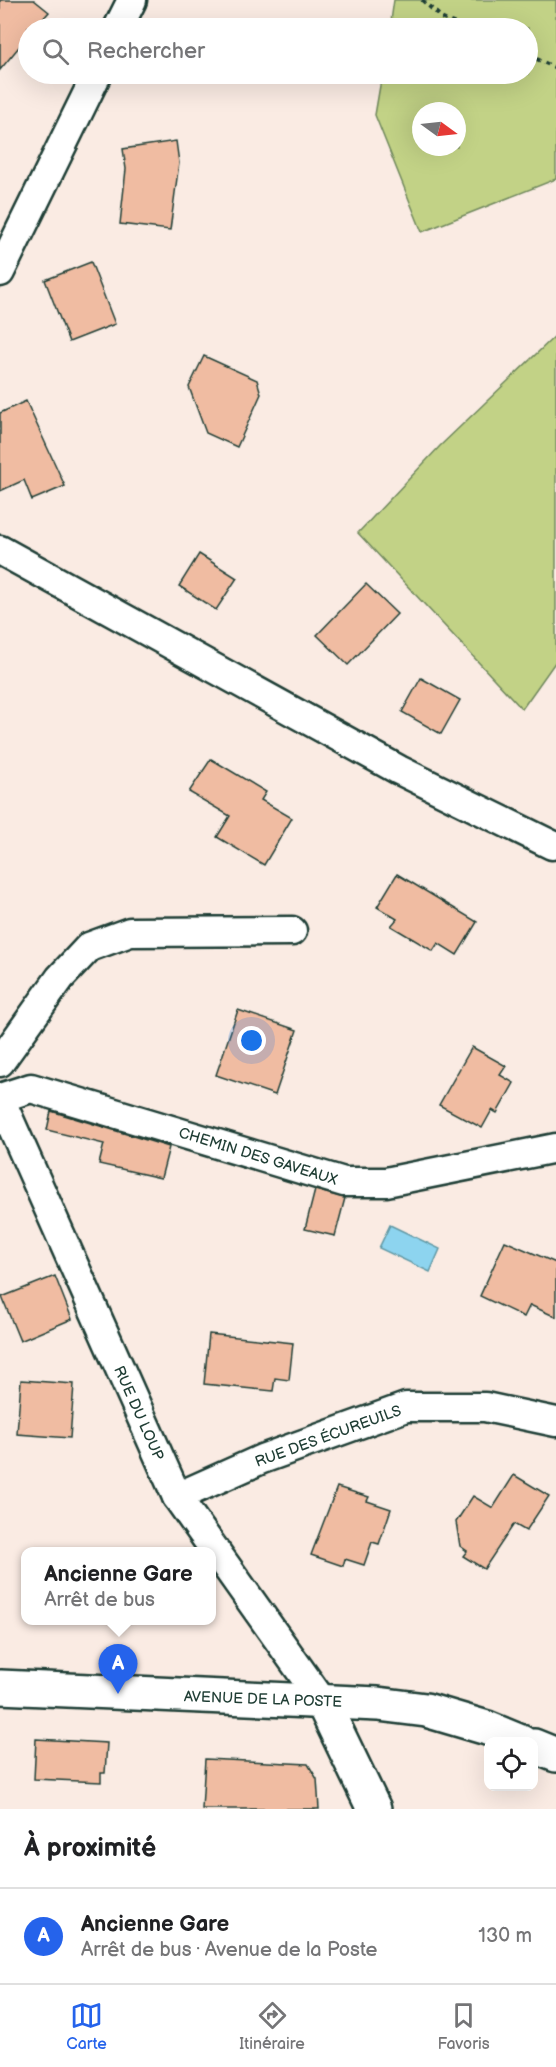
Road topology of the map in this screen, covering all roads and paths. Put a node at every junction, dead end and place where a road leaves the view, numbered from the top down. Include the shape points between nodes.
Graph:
1 (132, 0) edge
2 (422, 0) edge
3 (123, 18) edge
4 (442, 18) edge
5 (538, 60) edge
6 (556, 68) edge
7 (92, 84) edge
8 (0, 272) edge
9 (0, 550) edge
10 (552, 845) dead end
11 (292, 931) dead end
12 (0, 1062) edge
13 (0, 1099) edge
14 (556, 1148) edge
15 (556, 1422) edge
16 (177, 1497) junction
17 (213, 1547) edge
18 (216, 1552) edge
19 (0, 1687) edge
20 (322, 1701) junction
21 (509, 1737) edge
22 (538, 1748) edge
23 (556, 1755) edge
24 (374, 1809) edge

1 - 3 street
2 - 4 path
5 - 6 path
7 - 8 street
9 - 10 street via 399,770
11 - 12 street via 130,932 89,947 60,978
13 - 14 street, CHEMIN DES GAVEAUX via 31,1088 344,1182 386,1182
13 - 16 street, RUE DU LOUP
15 - 16 street, RUE DES ÉCUREUILS via 485,1407 406,1407 262,1459
16 - 17 street, RUE DU LOUP
18 - 20 street, RUE DU LOUP
19 - 20 main road, AVENUE DE LA POSTE
20 - 21 main road, AVENUE DE LA POSTE via 426,1710
20 - 24 main road
22 - 23 main road

